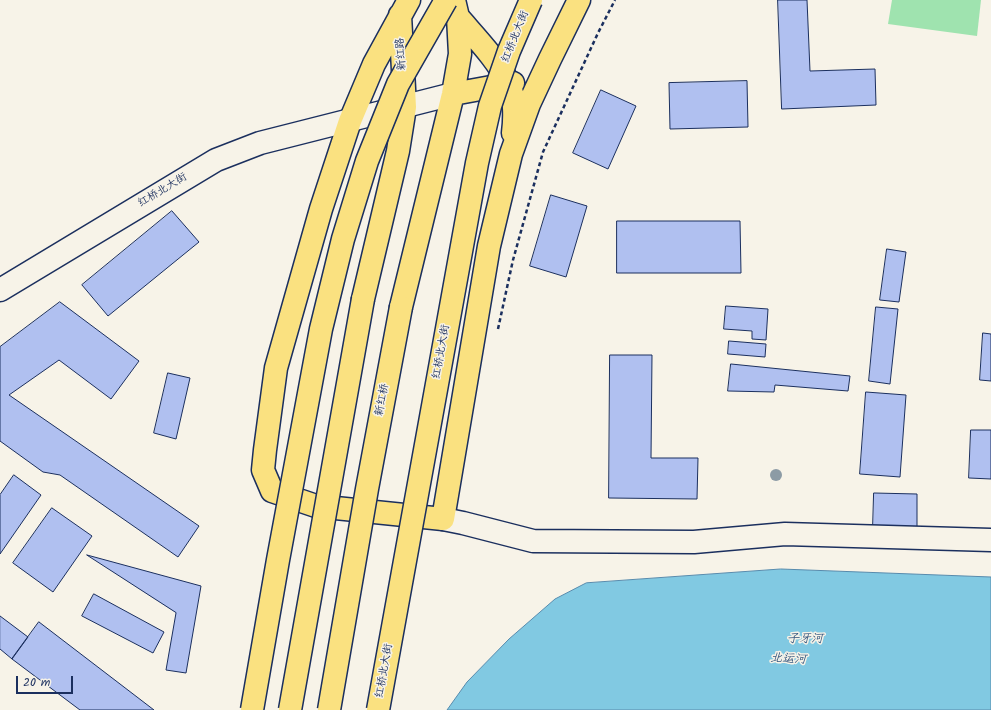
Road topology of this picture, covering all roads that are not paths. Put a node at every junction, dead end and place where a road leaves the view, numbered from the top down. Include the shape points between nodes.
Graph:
1 (531, 0) edge
2 (579, 0) edge
3 (402, 5) edge
4 (453, 6) edge
5 (550, 59) junction
6 (510, 84) junction
7 (454, 94) junction
8 (405, 107) junction
9 (350, 121) junction
10 (511, 154) junction
11 (0, 290) edge
12 (443, 519) junction
13 (991, 540) edge
14 (252, 710) edge
15 (290, 710) edge
16 (329, 710) edge
17 (378, 710) edge

1 - 17 main road, 红桥北大街, bridge via 509,51 490,106 477,163
2 - 5 main road
3 - 8 main road, 新红路
3 - 9 main road
4 - 6 main road
4 - 7 main road via 460,54
4 - 14 main road, bridge via 398,84 367,161 343,239 319,337
5 - 6 main road via 526,77
5 - 10 main road via 529,104
6 - 7 main road
6 - 10 main road via 514,120
7 - 8 street, 红桥北大街
7 - 16 main road, 新红桥, bridge via 401,307 366,489
8 - 9 street, 红桥北大街
8 - 15 main road, bridge via 398,151 363,299
9 - 11 street, 红桥北大街 via 260,143 216,160
9 - 12 main road via 321,209 276,368 263,470 272,491 316,506
10 - 12 main road via 489,246
12 - 13 street via 533,541 694,542 785,534

